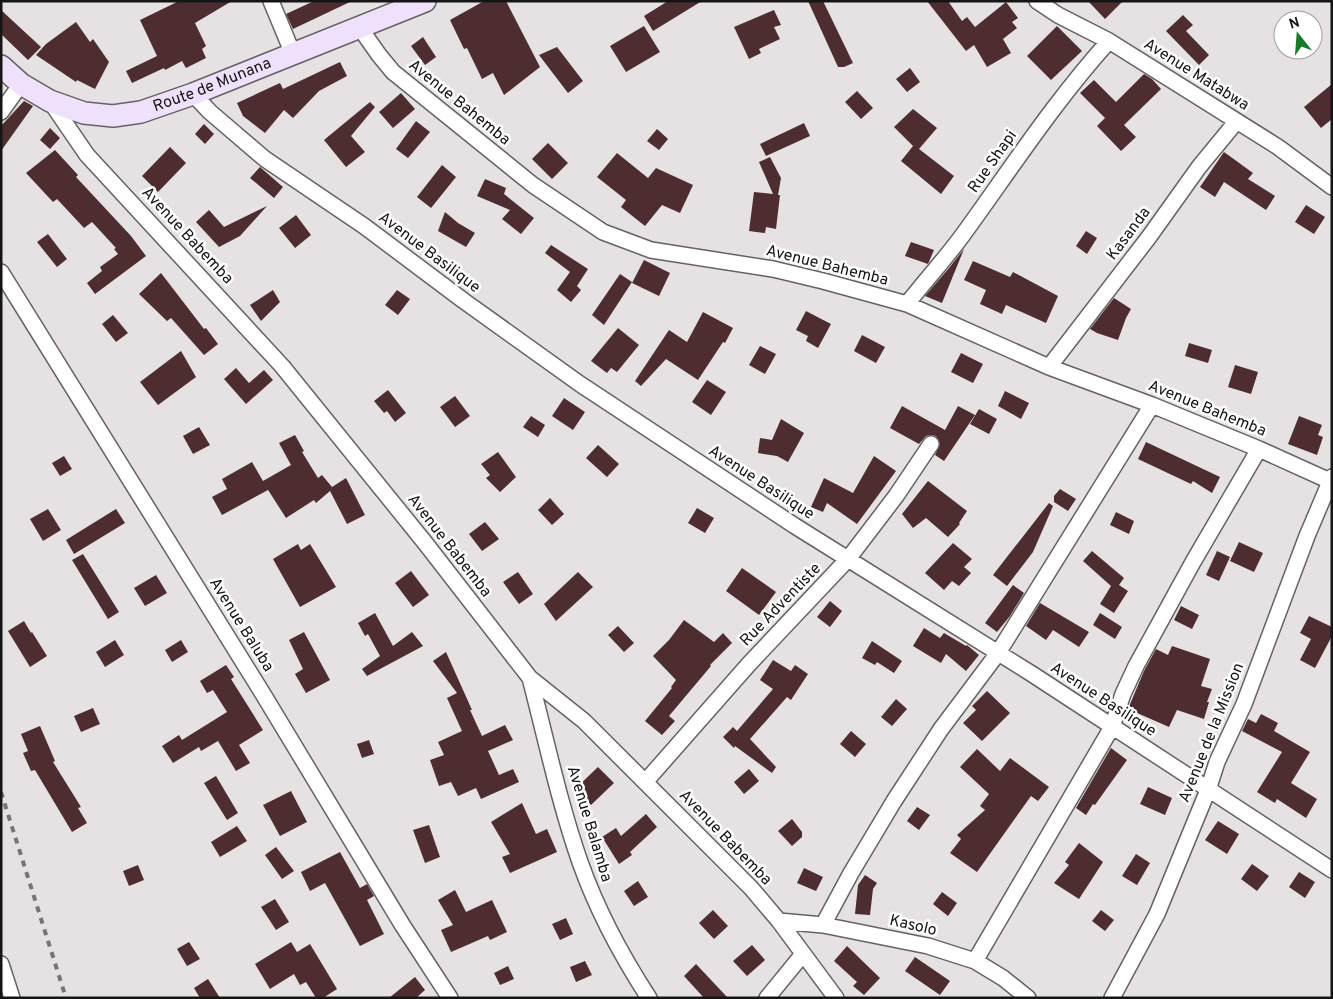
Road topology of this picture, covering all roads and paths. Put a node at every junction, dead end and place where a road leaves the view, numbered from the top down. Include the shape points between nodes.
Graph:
1 (271, 1) edge
2 (1036, 1) edge
3 (414, 3) edge
4 (360, 28) junction
5 (1109, 41) junction
6 (293, 54) junction
7 (1, 66) edge
8 (20, 84) junction
9 (193, 94) junction
10 (50, 101) junction
11 (1, 112) edge
12 (1236, 122) junction
13 (1332, 186) edge
14 (1, 272) edge
15 (906, 304) junction
16 (1049, 367) junction
17 (1152, 405) junction
18 (931, 444) dead end
19 (1259, 449) junction
20 (1331, 480) edge
21 (848, 559) junction
22 (998, 653) junction
23 (530, 678) junction
24 (1112, 727) junction
25 (646, 782) junction
26 (1208, 790) junction
27 (1332, 870) edge
28 (779, 921) junction
29 (823, 926) junction
30 (804, 954) junction
31 (976, 961) junction
32 (1, 964) edge
33 (12, 998) edge
34 (450, 998) edge
35 (649, 998) edge
36 (767, 998) edge
37 (836, 998) edge
38 (1028, 998) edge
39 (1112, 998) edge

1 - 6 street
2 - 5 street, Avenue Matabwa
3 - 4 main road, Route de Munana
4 - 6 main road, Route de Munana
4 - 15 street, Avenue Bahemba via 393,72 534,185 603,232 651,250 773,269
5 - 12 street, Avenue Matabwa
5 - 15 street, Rue Shapi via 1020,152 961,237
6 - 9 main road, Route de Munana
7 - 8 main road, Route de Munana
8 - 10 main road, Route de Munana
8 - 11 street
9 - 10 main road, Route de Munana via 141,112 113,116 84,113
9 - 21 street, Avenue Basilique via 265,158 580,384
10 - 23 street, Avenue Babemba via 87,155 282,366
12 - 13 street, Avenue Matabwa
12 - 16 street, Kasanda
14 - 34 street, Avenue Baluba
15 - 16 street, Avenue Bahemba
16 - 17 street, Avenue Bahemba
17 - 19 street, Avenue Bahemba
17 - 22 street
18 - 21 street, Rue Adventiste
19 - 20 street, Avenue Bahemba
19 - 24 street via 1136,666
20 - 26 street, Avenue de la Mission
21 - 22 street, Avenue Basilique
21 - 25 street, Rue Adventiste via 749,664
22 - 24 street, Avenue Basilique
22 - 29 street via 894,801
23 - 25 street, Avenue Babemba via 584,721
23 - 35 street, Avenue Balamba via 580,862 618,948
24 - 26 street, Avenue Basilique
24 - 31 street
25 - 28 street, Avenue Babemba
26 - 27 street, Avenue Basilique
26 - 39 street, Avenue de la Mission via 1157,914
28 - 29 street, Kasolo
28 - 30 street, Avenue Babemba
29 - 31 street, Kasolo via 928,946
30 - 36 street
30 - 37 street, Avenue Babemba
31 - 38 street, Kasolo
32 - 33 street

